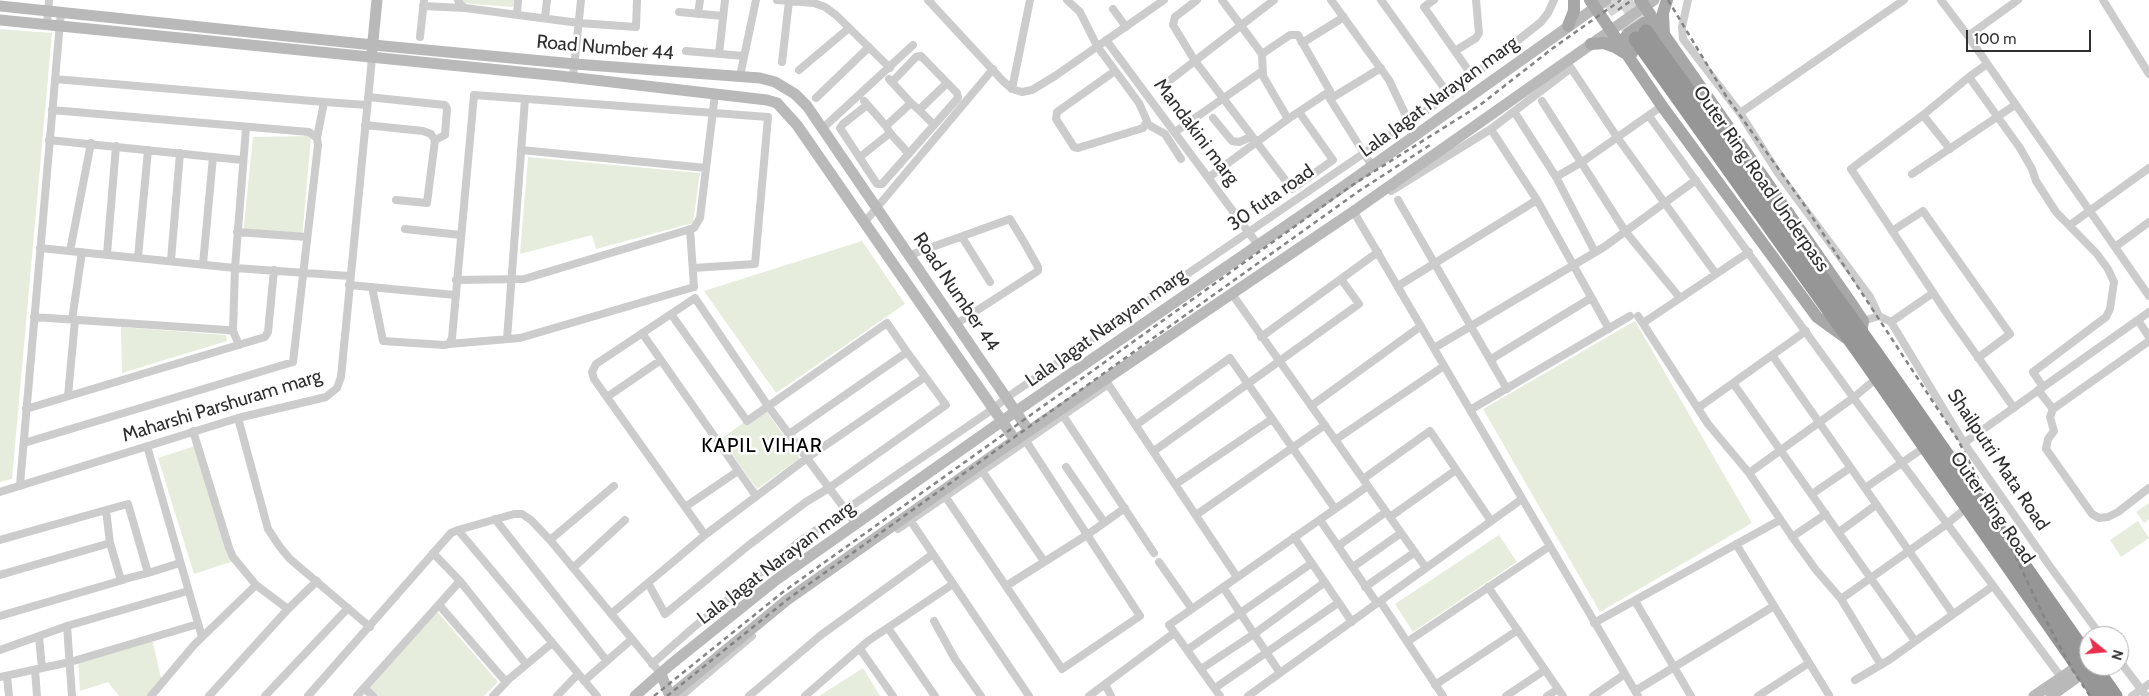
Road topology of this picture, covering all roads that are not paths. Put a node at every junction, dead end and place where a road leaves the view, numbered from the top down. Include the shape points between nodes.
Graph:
1 (377, 0) edge
2 (458, 0) edge
3 (518, 0) edge
4 (547, 0) edge
5 (581, 0) edge
6 (637, 0) edge
7 (700, 0) edge
8 (725, 0) edge
9 (756, 0) edge
10 (777, 0) edge
11 (928, 0) edge
12 (1030, 0) edge
13 (1066, 0) edge
14 (1164, 0) edge
15 (1196, 0) edge
16 (1222, 0) edge
17 (1274, 0) edge
18 (1331, 0) edge
19 (1381, 0) edge
20 (1434, 0) edge
21 (1476, 0) edge
22 (1554, 0) edge
23 (1574, 0) edge
24 (1667, 0) edge
25 (1688, 0) edge
26 (1904, 0) edge
27 (1941, 0) edge
28 (2018, 0) edge
29 (2103, 0) edge
30 (788, 1) edge
31 (1077, 2) edge
32 (1597, 2) edge
33 (1646, 2) edge
34 (424, 3) edge
35 (49, 5) edge
36 (0, 6) edge
37 (465, 8) junction
38 (1113, 9) dead end
39 (62, 11) junction
40 (680, 12) dead end
41 (516, 14) junction
42 (698, 14) junction
43 (723, 16) junction
44 (545, 18) junction
45 (1344, 18) junction
46 (0, 20) edge
47 (579, 23) junction
48 (47, 24) junction
49 (1240, 25) junction
50 (59, 26) junction
51 (1126, 26) junction
52 (1568, 26) junction
53 (849, 28) junction
54 (1611, 30) junction
55 (1641, 35) tunnel mouth
56 (1664, 35) junction
57 (420, 36) dead end
58 (1968, 36) junction
59 (1106, 40) junction
60 (1302, 43) junction
61 (1591, 44) junction
62 (373, 45) junction
63 (913, 45) dead end
64 (1097, 46) junction
65 (869, 48) junction
66 (686, 51) dead end
67 (1455, 51) junction
68 (719, 54) junction
69 (1262, 54) junction
70 (1627, 55) junction
71 (744, 56) junction
72 (372, 58) junction
73 (1195, 61) junction
74 (782, 62) dead end
75 (575, 64) junction
76 (1987, 64) junction
77 (1569, 65) junction
78 (890, 68) junction
79 (1380, 68) junction
80 (993, 69) junction
81 (799, 70) dead end
82 (1115, 71) junction
83 (1261, 72) junction
84 (884, 74) junction
85 (2149, 74) edge
86 (740, 76) junction
87 (1473, 77) junction
88 (1969, 77) junction
89 (574, 78) junction
90 (55, 79) junction
91 (892, 82) junction
92 (947, 83) junction
93 (1161, 86) dead end
94 (1012, 89) junction
95 (715, 94) junction
96 (1330, 95) junction
97 (1449, 95) junction
98 (859, 96) junction
99 (1148, 96) junction
100 (368, 97) junction
101 (816, 98) dead end
102 (1222, 98) junction
103 (525, 99) junction
104 (1542, 101) dead end
105 (324, 102) junction
106 (911, 103) junction
107 (1139, 103) junction
108 (867, 105) junction
109 (2015, 105) junction
110 (367, 106) junction
111 (1662, 106) junction
112 (52, 110) junction
113 (919, 110) junction
114 (1299, 112) junction
115 (713, 113) junction
116 (1740, 113) junction
117 (1923, 115) junction
118 (1517, 116) dead end
119 (1649, 116) junction
120 (1998, 116) junction
121 (1213, 118) dead end
122 (1288, 118) junction
123 (1409, 122) junction
124 (1147, 124) junction
125 (365, 125) junction
126 (934, 125) junction
127 (246, 128) junction
128 (823, 128) junction
129 (888, 130) junction
130 (1175, 132) junction
131 (1494, 134) dead end
132 (1617, 137) junction
133 (317, 138) junction
134 (49, 140) junction
135 (435, 140) junction
136 (1253, 140) junction
137 (91, 143) junction
138 (116, 146) junction
139 (1950, 149) junction
140 (148, 150) junction
141 (521, 150) junction
142 (180, 153) junction
143 (909, 154) junction
144 (1364, 154) junction
145 (213, 157) junction
146 (860, 158) junction
147 (1181, 159) dead end
148 (242, 160) junction
149 (1582, 162) junction
150 (1706, 165) junction
151 (1372, 166) junction
152 (706, 168) junction
153 (2149, 168) edge
154 (1912, 174) dead end
155 (1209, 177) junction
156 (1556, 177) junction
157 (1696, 180) junction
158 (396, 200) dead end
159 (1398, 200) dead end
160 (1537, 200) junction
161 (1665, 202) junction
162 (877, 207) junction
163 (2089, 211) junction
164 (1354, 212) junction
165 (2149, 222) edge
166 (864, 223) junction
167 (2070, 225) junction
168 (405, 229) dead end
169 (690, 229) junction
170 (1892, 231) junction
171 (237, 232) junction
172 (1625, 232) junction
173 (1249, 233) junction
174 (461, 235) junction
175 (962, 236) junction
176 (307, 237) junction
177 (1258, 245) junction
178 (2115, 247) junction
179 (40, 248) junction
180 (70, 251) junction
181 (82, 252) junction
182 (1378, 252) junction
183 (1595, 252) junction
184 (1749, 252) junction
185 (107, 254) junction
186 (910, 255) junction
187 (138, 257) junction
188 (171, 260) junction
189 (1436, 263) junction
190 (203, 264) junction
191 (1574, 266) junction
192 (235, 268) junction
193 (694, 268) junction
194 (274, 270) junction
195 (303, 272) junction
196 (1716, 274) junction
197 (349, 276) junction
198 (511, 279) junction
199 (1341, 279) junction
200 (456, 280) junction
201 (990, 282) dead end
202 (348, 285) junction
203 (1398, 286) junction
204 (372, 287) junction
205 (1933, 293) junction
206 (455, 295) junction
207 (1233, 296) junction
208 (2149, 296) edge
209 (1591, 298) junction
210 (1680, 298) junction
211 (2149, 312) edge
212 (671, 314) junction
213 (1630, 316) dead end
214 (1879, 316) junction
215 (34, 317) junction
216 (74, 320) junction
217 (2138, 320) junction
218 (1891, 322) junction
219 (956, 324) junction
220 (1422, 326) junction
221 (1471, 326) junction
222 (1609, 329) junction
223 (233, 331) junction
224 (1806, 331) junction
225 (1859, 332) junction
226 (642, 333) junction
227 (1261, 337) junction
228 (2149, 337) edge
229 (507, 339) junction
230 (2149, 341) edge
231 (449, 344) junction
232 (239, 345) junction
233 (1434, 348) junction
234 (907, 352) junction
235 (1772, 355) junction
236 (1978, 358) junction
237 (661, 360) junction
238 (1278, 362) junction
239 (1492, 363) junction
240 (1444, 366) junction
241 (925, 377) junction
242 (1877, 378) junction
243 (1733, 382) junction
244 (1108, 384) junction
245 (1248, 384) junction
246 (1508, 389) junction
247 (2041, 389) junction
248 (68, 396) junction
249 (607, 397) junction
250 (1006, 398) junction
251 (1853, 398) junction
252 (768, 406) junction
253 (1311, 406) junction
254 (1698, 408) junction
255 (2014, 408) junction
256 (26, 409) junction
257 (993, 409) junction
258 (2052, 409) junction
259 (1470, 410) junction
260 (1016, 412) junction
261 (1062, 412) junction
262 (238, 418) junction
263 (1272, 419) junction
264 (1002, 422) junction
265 (1819, 422) junction
266 (1136, 425) junction
267 (1325, 425) junction
268 (193, 431) junction
269 (789, 434) junction
270 (1023, 437) junction
271 (1335, 440) junction
272 (24, 443) junction
273 (1964, 443) junction
274 (146, 446) junction
275 (1925, 447) junction
276 (1292, 448) junction
277 (1154, 450) junction
278 (1781, 450) junction
279 (807, 458) junction
280 (1901, 462) junction
281 (1066, 467) dead end
282 (1850, 468) junction
283 (1456, 470) junction
284 (738, 471) junction
285 (982, 471) junction
286 (1749, 473) junction
287 (1363, 479) junction
288 (1176, 484) junction
289 (20, 485) junction
290 (614, 486) dead end
291 (1368, 486) junction
292 (829, 488) junction
293 (1865, 488) junction
294 (2149, 488) edge
295 (0, 492) edge
296 (1812, 494) junction
297 (756, 496) junction
298 (945, 496) junction
299 (1522, 499) junction
300 (1876, 505) junction
301 (686, 507) junction
302 (1967, 507) junction
303 (1125, 508) junction
304 (1335, 509) junction
305 (106, 510) junction
306 (846, 510) junction
307 (1388, 514) junction
308 (1826, 514) junction
309 (1196, 515) junction
310 (908, 518) junction
311 (495, 519) junction
312 (625, 520) dead end
313 (1320, 520) junction
314 (1780, 520) junction
315 (1491, 521) junction
316 (1104, 522) junction
317 (856, 524) junction
318 (1947, 524) junction
319 (458, 530) junction
320 (1839, 532) junction
321 (1401, 533) junction
322 (705, 535) junction
323 (1087, 535) junction
324 (1294, 537) junction
325 (1792, 537) junction
326 (0, 540) edge
327 (550, 540) junction
328 (110, 543) junction
329 (1736, 544) junction
330 (1338, 546) junction
331 (1550, 546) junction
332 (1909, 551) junction
333 (1414, 552) junction
334 (433, 553) junction
335 (1154, 553) dead end
336 (933, 554) junction
337 (1044, 561) junction
338 (180, 562) junction
339 (1159, 562) dead end
340 (1312, 563) junction
341 (1353, 567) junction
342 (573, 568) junction
343 (1426, 568) junction
344 (148, 572) junction
345 (0, 575) edge
346 (1237, 577) junction
347 (1871, 578) junction
348 (123, 580) junction
349 (316, 581) junction
350 (460, 582) junction
351 (1325, 582) junction
352 (648, 583) junction
353 (953, 584) junction
354 (256, 585) junction
355 (1006, 586) junction
356 (1993, 586) junction
357 (1223, 587) junction
358 (1365, 587) junction
359 (1488, 588) junction
360 (188, 590) junction
361 (1841, 599) junction
362 (1635, 601) junction
363 (1379, 602) junction
364 (1338, 603) junction
365 (439, 605) junction
366 (1774, 606) junction
367 (348, 608) junction
368 (288, 609) junction
369 (1192, 609) junction
370 (1240, 613) junction
371 (611, 614) junction
372 (1953, 614) junction
373 (0, 616) edge
374 (934, 621) dead end
375 (1352, 622) junction
376 (1594, 623) junction
377 (198, 624) junction
378 (67, 626) junction
379 (2094, 626) edge
380 (370, 627) junction
381 (888, 628) junction
382 (1518, 630) junction
383 (1174, 633) junction
384 (1254, 634) junction
385 (38, 637) junction
386 (202, 637) junction
387 (632, 640) junction
388 (1916, 641) junction
389 (1407, 642) junction
390 (551, 644) junction
391 (860, 648) junction
392 (0, 650) edge
393 (1187, 650) junction
394 (1267, 654) junction
395 (2079, 656) edge
396 (2079, 657) edge
397 (607, 661) junction
398 (70, 662) junction
399 (1809, 663) junction
400 (526, 664) junction
401 (652, 664) junction
402 (1880, 665) junction
403 (1674, 668) junction
404 (38, 669) junction
405 (1201, 669) junction
406 (1545, 670) junction
407 (2079, 671) edge
408 (1280, 673) junction
409 (2129, 673) edge
410 (578, 674) junction
411 (660, 674) junction
412 (1625, 674) junction
413 (4, 676) edge
414 (2090, 676) edge
415 (2096, 676) edge
416 (1854, 680) dead end
417 (584, 681) junction
418 (2064, 681) junction
419 (506, 682) junction
420 (1106, 684) junction
421 (2149, 684) edge
422 (1435, 685) junction
423 (364, 688) junction
424 (1215, 688) junction
425 (1558, 689) junction
426 (2144, 693) edge
427 (1636, 694) edge
428 (675, 695) edge
429 (9, 696) edge
430 (37, 696) edge
431 (72, 696) edge
432 (151, 696) edge
433 (209, 696) edge
434 (265, 696) edge
435 (308, 696) edge
436 (357, 696) edge
437 (373, 696) edge
438 (493, 696) edge
439 (557, 696) edge
440 (597, 696) edge
441 (636, 696) edge
442 (749, 696) edge
443 (805, 696) edge
444 (892, 696) edge
445 (935, 696) edge
446 (981, 696) edge
447 (1028, 696) edge
448 (1089, 696) edge
449 (1111, 696) edge
450 (1220, 696) edge
451 (1248, 696) edge
452 (1443, 696) edge
453 (1506, 696) edge
454 (1547, 696) edge
455 (1563, 696) edge
456 (1593, 696) edge
457 (1691, 696) edge
458 (1758, 696) edge
459 (1829, 696) edge
460 (2034, 696) edge
461 (2051, 696) edge
462 (2099, 696) edge
463 (2115, 696) edge
464 (2132, 696) edge

1 - 62 street
2 - 37 street
3 - 41 street
4 - 44 street
5 - 47 street
6 - 47 street via 636,27
7 - 42 street
8 - 43 street
9 - 71 street
10 - 30 street
11 - 80 street
12 - 94 street
13 - 31 street
14 - 51 street
15 - 73 street via 1173,21
16 - 49 street
17 - 49 street
18 - 45 street
19 - 97 street
20 - 67 street via 1424,7
21 - 67 street via 1479,33
22 - 87 street, 30 futa road via 1541,22
23 - 52 main road
24 - 56 main road via 1663,13
25 - 116 street via 1682,27 1683,39
26 - 116 street
27 - 58 street
28 - 58 street
29 - 85 street
30 - 53 street via 825,7
30 - 74 street
31 - 64 street
32 - 52 street, Lala Jagat Narayan marg
32 - 54 main road
33 - 54 street, Lala Jagat Narayan marg
33 - 56 main road
34 - 37 street
34 - 57 street
35 - 36 street, Road Number 44
35 - 39 street, Road Number 44
35 - 48 street
37 - 41 street
38 - 51 street
39 - 50 street
39 - 62 street, Road Number 44
40 - 42 street
41 - 44 street
42 - 43 street
43 - 68 street
44 - 47 street
45 - 60 street
45 - 79 street
46 - 48 street, Road Number 44
47 - 75 street
48 - 50 street, Road Number 44
49 - 69 street
49 - 73 street
50 - 72 street, Road Number 44
50 - 90 street
51 - 59 street
52 - 151 street, Lala Jagat Narayan marg
53 - 65 street
53 - 81 street
54 - 61 street, Lala Jagat Narayan marg
54 - 70 main road
55 - 225 highway, Outer Ring Road Underpass
56 - 150 main road via 1644,23 1625,38 1638,64 1696,145
56 - 225 main road
58 - 76 street
59 - 64 street
59 - 99 street, Mandakini marg
60 - 69 street via 1298,35 1290,35
60 - 96 street
61 - 70 main road via 1615,47
61 - 77 street, Lala Jagat Narayan marg
62 - 72 street
62 - 75 street, Road Number 44
63 - 78 street
64 - 82 street
64 - 94 street via 1032,90
65 - 78 street
65 - 101 street
66 - 68 street
67 - 87 street
68 - 71 street
69 - 83 street
70 - 111 main road
71 - 86 street
72 - 89 street, Road Number 44
72 - 100 street, Maharshi Parshuram marg
73 - 93 street
73 - 102 street
75 - 86 street, Road Number 44
75 - 89 street
76 - 88 street
76 - 109 street
77 - 132 street
77 - 164 street, Lala Jagat Narayan marg
78 - 84 street
79 - 96 street
79 - 123 street
80 - 94 street
80 - 162 street
82 - 107 street
82 - 124 street via 1057,112 1056,119 1071,144 1078,148
83 - 102 street
83 - 122 street
84 - 91 street
84 - 98 street
86 - 128 street, Road Number 44 via 760,78 786,87 807,106
87 - 97 street, 30 futa road
88 - 117 street
88 - 120 street
89 - 95 street, Road Number 44
90 - 105 street
90 - 112 street
91 - 92 street via 916,57 921,56
91 - 106 street
92 - 113 street
92 - 126 street via 958,98
95 - 115 street
95 - 166 street, Road Number 44 via 777,103 797,125
96 - 114 street
96 - 144 street
97 - 123 street, 30 futa road
98 - 108 street
98 - 128 street
99 - 107 street
99 - 130 street, Mandakini marg
100 - 110 street, Maharshi Parshuram marg
100 - 135 street via 445,104 445,135
102 - 130 street
102 - 136 street
103 - 115 street
103 - 141 street
103 - 174 street via 474,95
104 - 149 street
105 - 110 street
105 - 133 street
106 - 113 street
106 - 129 street
107 - 124 street
108 - 129 street
108 - 146 street via 840,128
109 - 120 street
109 - 163 street
110 - 125 street, Maharshi Parshuram marg
111 - 119 street
111 - 150 main road
112 - 127 street
112 - 134 street
113 - 126 street
114 - 122 street
114 - 136 street via 1333,160 1292,189
115 - 152 street
115 - 193 street via 768,117 755,264
116 - 214 street via 1778,173 1870,297
117 - 139 street
117 - 170 street via 1851,169
118 - 156 street
119 - 132 street
119 - 157 street
120 - 139 street
120 - 167 street via 2056,212
121 - 136 street via 1232,141
122 - 136 street
123 - 144 street, 30 futa road
124 - 147 street via 1165,134
125 - 135 street via 423,131
125 - 197 street, Maharshi Parshuram marg
126 - 143 street
127 - 133 street via 310,132
127 - 148 street
128 - 162 street, Road Number 44
129 - 143 street
129 - 146 street
130 - 155 street, Mandakini marg
131 - 160 street
132 - 149 street
132 - 161 street
133 - 176 street
134 - 137 street
134 - 179 street
135 - 158 street via 427,202
136 - 155 street
137 - 138 street
137 - 180 street
138 - 140 street
138 - 185 street
139 - 154 street
140 - 142 street
140 - 187 street
141 - 152 street
141 - 198 street
142 - 145 street
142 - 188 street
143 - 146 street via 882,184 877,184
144 - 151 street
144 - 173 street, 30 futa road
145 - 148 street
145 - 190 street
148 - 171 street
149 - 156 street
149 - 172 street
150 - 225 main road via 1817,317
151 - 177 street, Lala Jagat Narayan marg
152 - 169 street via 700,218
153 - 163 street
155 - 173 street, Mandakini marg
156 - 183 street
157 - 161 street
157 - 184 street
159 - 189 street
160 - 189 street
160 - 191 street
161 - 172 street
161 - 196 street
162 - 166 street
162 - 186 street, Road Number 44
163 - 167 street
163 - 178 street
164 - 182 street
164 - 207 street, Lala Jagat Narayan marg
165 - 178 street
166 - 257 street, Road Number 44
167 - 247 street via 2108,269 2114,282 2112,299 2106,317 2033,372
168 - 174 street
169 - 193 street
169 - 198 street via 524,279
170 - 205 street
170 - 236 street via 1923,211 2010,334
171 - 176 street
171 - 192 street
172 - 183 street
172 - 210 street
173 - 177 street, Mandakini marg
173 - 250 street, 30 futa road
174 - 200 street
175 - 186 street
175 - 201 street
175 - 219 street via 1010,219 1038,271
176 - 195 street
177 - 260 street, Lala Jagat Narayan marg
178 - 208 street
179 - 180 street
179 - 215 street
180 - 181 street
181 - 185 street
181 - 216 street
182 - 199 street
182 - 203 street
183 - 191 street
184 - 196 street
184 - 224 street
185 - 187 street
186 - 219 street, Road Number 44
187 - 188 street
188 - 190 street
189 - 203 street
189 - 221 street
190 - 192 street
191 - 209 street
191 - 221 street
192 - 194 street
192 - 223 street
193 - 229 street via 694,287 520,338
194 - 195 street
194 - 232 street via 268,332 258,341
195 - 197 street
195 - 272 street via 294,359 290,364
196 - 210 street
197 - 202 street, Maharshi Parshuram marg
198 - 200 street
198 - 229 street
199 - 227 street
199 - 238 street via 1359,304
200 - 206 street
202 - 204 street
202 - 262 street, Maharshi Parshuram marg via 341,377 337,388 326,397
203 - 220 street
204 - 206 street
204 - 231 street via 383,341
205 - 218 street
205 - 236 street
206 - 231 street
207 - 227 street
207 - 244 street
207 - 261 street, Lala Jagat Narayan marg
209 - 222 street
209 - 239 street via 1500,353
210 - 254 street via 1641,319
211 - 217 street
212 - 226 street
212 - 252 street via 747,420
212 - 252 street via 695,298
213 - 222 street
214 - 218 street
214 - 225 street
215 - 216 street
215 - 256 street
216 - 223 street
216 - 248 street
217 - 228 street
217 - 247 street
218 - 273 street, Shailputri Mata Road
219 - 250 street, Road Number 44
220 - 233 street
220 - 253 street
221 - 233 street
221 - 239 street
222 - 246 street
223 - 232 street
224 - 235 street
224 - 251 street
225 - 242 highway, Outer Ring Road
225 - 395 highway, Outer Ring Road
226 - 237 street
226 - 249 street via 596,364 592,372 594,380
227 - 238 street
229 - 231 street
230 - 258 street
232 - 248 street
233 - 240 street
234 - 241 street
234 - 252 street via 887,322
234 - 269 street
235 - 243 street
235 - 265 street
236 - 255 street
237 - 249 street
237 - 284 street
238 - 245 street
238 - 253 street
239 - 246 street
240 - 259 street
240 - 271 street
241 - 279 street
241 - 292 street via 946,405
242 - 251 street
242 - 275 highway, Outer Ring Road
243 - 254 street
243 - 278 street
244 - 261 street
244 - 266 street
245 - 263 street
245 - 266 street via 1230,358
245 - 277 street
246 - 259 street
247 - 255 street
247 - 258 street
248 - 256 street
249 - 301 street
250 - 257 street, 30 futa road
250 - 260 street, Road Number 44
251 - 265 street
251 - 280 street
252 - 269 street
253 - 267 street
254 - 286 street
255 - 273 street
256 - 272 street
257 - 264 street, Road Number 44
257 - 306 street, 30 futa road
258 - 294 street via 2050,417 2054,431 2046,449 2092,514 2099,518 2108,517
259 - 299 street
260 - 264 street, Lala Jagat Narayan marg
260 - 270 street, Road Number 44
261 - 270 street, Lala Jagat Narayan marg
261 - 303 street
262 - 268 street, Maharshi Parshuram marg
262 - 349 street via 268,529 290,559
263 - 276 street
263 - 288 street
264 - 270 street, Road Number 44
264 - 317 street, Lala Jagat Narayan marg
265 - 278 street
265 - 282 street
266 - 277 street
267 - 271 street
267 - 276 street
268 - 274 street, Maharshi Parshuram marg
268 - 354 street via 229,548
269 - 279 street
270 - 285 street
270 - 310 street, Lala Jagat Narayan marg
270 - 323 street
271 - 287 street
272 - 289 street
273 - 379 street, Shailputri Mata Road
274 - 289 street, Maharshi Parshuram marg
274 - 338 street
275 - 280 street
275 - 302 highway, Outer Ring Road
276 - 304 street
276 - 309 street
277 - 288 street
278 - 286 street
278 - 296 street
279 - 292 street
279 - 297 street
280 - 293 street
280 - 318 street
281 - 316 street
282 - 293 street
282 - 296 street
283 - 287 street via 1430,431
283 - 307 street
283 - 315 street
284 - 297 street
284 - 301 street
285 - 298 street
285 - 337 street
286 - 314 street
287 - 291 street
288 - 309 street
289 - 295 street, Maharshi Parshuram marg
290 - 327 street
291 - 304 street
291 - 307 street
292 - 306 street
292 - 352 street via 749,545 665,614
293 - 300 street
296 - 308 street
297 - 322 street
298 - 310 street
298 - 355 street
299 - 315 street
299 - 331 street
300 - 320 street
300 - 332 street
301 - 322 street
302 - 318 street
302 - 396 highway, Outer Ring Road
303 - 316 street
303 - 335 street
304 - 313 street
305 - 326 street
305 - 328 street
305 - 344 street via 128,504
306 - 317 street
306 - 401 street, 30 futa road via 800,541
307 - 321 street
307 - 330 street
308 - 320 street
308 - 325 street
309 - 346 street
310 - 336 street
310 - 428 street, Lala Jagat Narayan marg via 787,600
311 - 319 street
311 - 327 street via 522,514
311 - 397 street
312 - 342 street
313 - 324 street
313 - 330 street
314 - 325 street
314 - 329 street
315 - 343 street
316 - 323 street
317 - 411 street, Lala Jagat Narayan marg via 776,580
318 - 332 street
318 - 356 street
319 - 334 street via 451,533
319 - 390 street
320 - 347 street
321 - 333 street
321 - 341 street
322 - 352 street
323 - 337 street
323 - 355 street via 1140,616 1062,669
324 - 340 street
324 - 346 street
325 - 361 street
327 - 342 street
328 - 345 street
328 - 348 street
329 - 362 street
329 - 366 street
330 - 341 street
331 - 359 street
331 - 376 street
332 - 347 street
332 - 372 street
333 - 343 street
333 - 358 street
334 - 350 street
334 - 380 street
336 - 353 street
336 - 442 street via 821,635
337 - 355 street
338 - 344 street
338 - 360 street
339 - 369 street
340 - 351 street
340 - 370 street
341 - 358 street
342 - 371 street
343 - 363 street
344 - 348 street
346 - 357 street
347 - 361 street
347 - 388 street
348 - 373 street
349 - 367 street
349 - 368 street
350 - 365 street
350 - 400 street
351 - 364 street
351 - 384 street
352 - 371 street
353 - 381 street
353 - 447 street
354 - 368 street
354 - 386 street
356 - 372 street
356 - 418 street
357 - 369 street
357 - 370 street
358 - 363 street
359 - 382 street
359 - 389 street
360 - 377 street
360 - 378 street
361 - 402 street
362 - 376 street
362 - 403 street
363 - 375 street
363 - 389 street
364 - 375 street
364 - 394 street
365 - 419 street
365 - 423 street
366 - 399 street
366 - 403 street
367 - 380 street
367 - 434 street
368 - 433 street
369 - 383 street via 1169,625
370 - 384 street
370 - 393 street
371 - 387 street
372 - 388 street
374 - 446 street via 951,653
375 - 408 street
376 - 412 street
377 - 386 street
377 - 398 street
378 - 385 street
378 - 398 street
380 - 435 street
381 - 391 street
381 - 445 street
382 - 406 street
382 - 422 street
383 - 393 street
383 - 420 street
384 - 394 street
384 - 405 street
385 - 392 street
385 - 404 street
386 - 432 street
387 - 397 street
387 - 401 street
388 - 402 street
389 - 422 street
390 - 400 street
390 - 410 street
391 - 443 street
391 - 444 street
393 - 405 street
394 - 408 street
394 - 424 street
397 - 417 street
398 - 404 street
398 - 431 street
399 - 458 street
399 - 459 street
400 - 419 street
401 - 411 street
402 - 416 street
403 - 427 street
403 - 457 street
404 - 413 street
404 - 430 street
405 - 424 street
406 - 425 street
406 - 453 street
407 - 418 street
408 - 451 street
409 - 426 street
410 - 417 street
410 - 439 street
411 - 428 street
411 - 441 street, Lala Jagat Narayan marg
412 - 427 street
412 - 456 street
413 - 429 street
414 - 462 highway, Outer Ring Road
415 - 463 highway, Outer Ring Road
417 - 440 street
418 - 460 street
418 - 461 street
419 - 438 street
420 - 448 street
420 - 449 street
421 - 426 street
422 - 452 street
423 - 436 street
423 - 437 street
424 - 450 street
425 - 454 street
425 - 455 street
426 - 464 street

